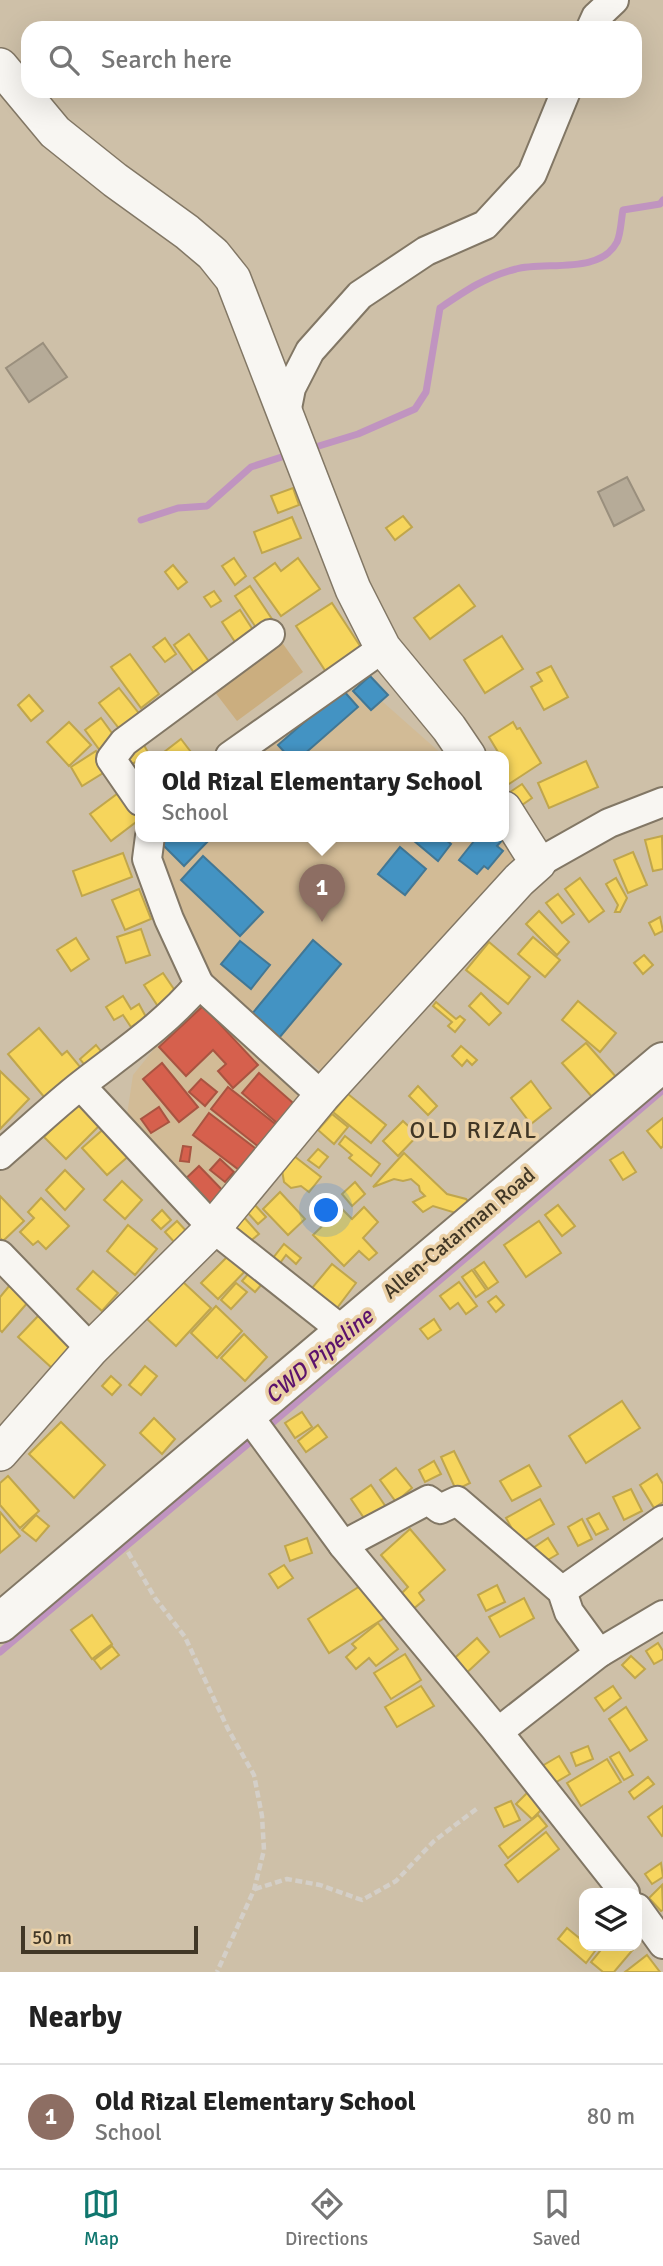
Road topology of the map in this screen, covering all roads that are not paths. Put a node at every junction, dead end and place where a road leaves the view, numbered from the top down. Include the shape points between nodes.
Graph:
1 (614, 0) edge
2 (594, 21) edge
3 (0, 66) edge
4 (21, 91) edge
5 (27, 98) edge
6 (563, 98) edge
7 (291, 427) junction
8 (270, 634) dead end
9 (383, 648) junction
10 (237, 751) edge
11 (465, 751) edge
12 (135, 794) edge
13 (663, 802) edge
14 (509, 817) edge
15 (149, 842) edge
16 (538, 863) junction
17 (199, 984) junction
18 (663, 1062) edge
19 (80, 1086) junction
20 (322, 1096) junction
21 (0, 1155) edge
22 (213, 1227) junction
23 (0, 1255) edge
24 (343, 1331) junction
25 (91, 1349) junction
26 (247, 1414) junction
27 (0, 1453) edge
28 (663, 1520) edge
29 (343, 1545) junction
30 (562, 1591) junction
31 (663, 1615) edge
32 (0, 1623) edge
33 (599, 1653) junction
34 (498, 1732) junction
35 (621, 1888) edge
36 (642, 1915) edge
37 (663, 1944) edge

1 - 2 street
3 - 4 street
5 - 7 street via 55,132 213,254 233,279
6 - 7 street via 532,174 485,225 426,251 359,295 310,351 291,388
7 - 9 street via 353,589
8 - 12 street via 124,742 111,759
9 - 10 street
9 - 11 street
13 - 16 street via 608,823
14 - 16 street
15 - 17 street via 147,859
16 - 20 street
17 - 19 street via 132,1048
17 - 20 street
18 - 24 main road, Allen-Catarman Road
19 - 21 street
19 - 22 street
20 - 22 street
22 - 24 street
22 - 25 street
23 - 25 street
24 - 26 main road, Allen-Catarman Road
25 - 27 street
26 - 29 street
26 - 32 main road, Allen-Catarman Road
28 - 30 street
29 - 30 street via 428,1500 440,1509 457,1501
29 - 34 street
30 - 33 street via 569,1612
31 - 33 street
33 - 34 street
34 - 35 street
36 - 37 street

